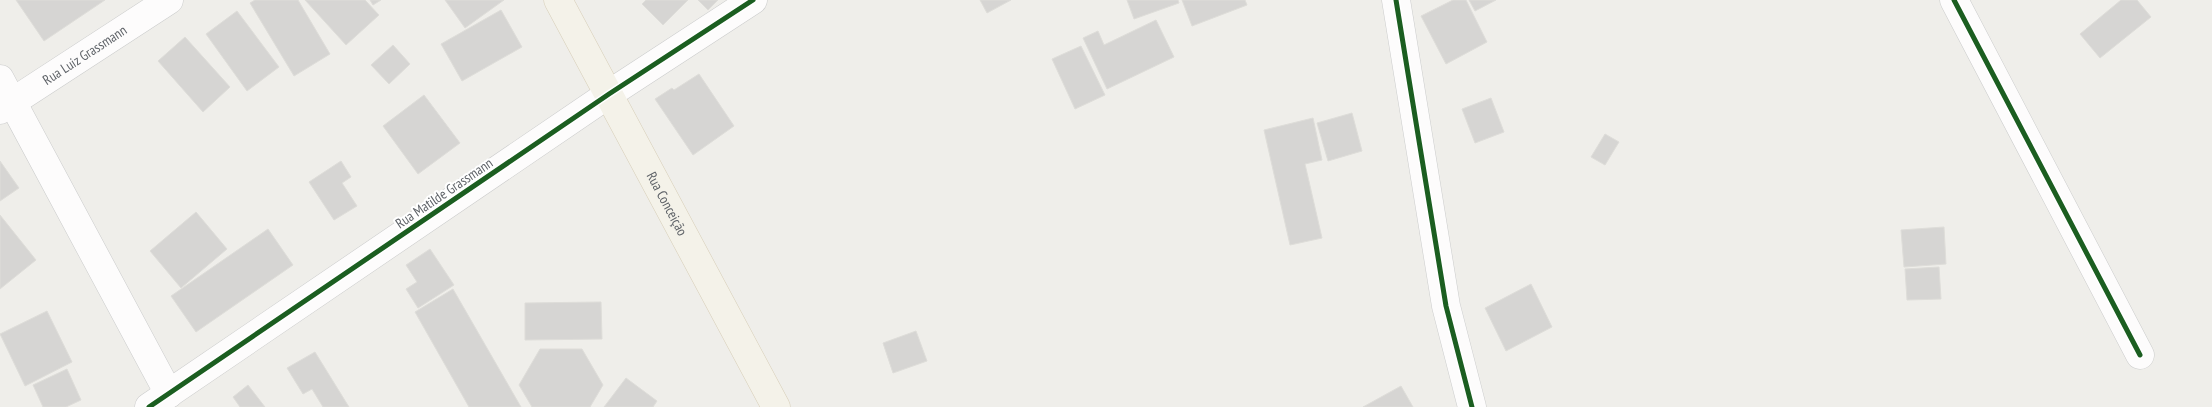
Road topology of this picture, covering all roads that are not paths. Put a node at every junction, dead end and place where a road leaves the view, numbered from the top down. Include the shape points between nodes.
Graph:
1 (169, 0) edge
2 (558, 0) edge
3 (753, 0) edge
4 (1396, 0) edge
5 (1954, 0) edge
6 (609, 94) junction
7 (4, 97) edge
8 (2140, 355) dead end
9 (159, 401) edge
10 (776, 407) edge
11 (1472, 407) edge

1 - 7 street, Rua Luiz Grassmann
2 - 6 main road, Rua Conceição
3 - 6 street, Rua Matilde Grassmann
4 - 11 street via 1446,306
5 - 8 street
6 - 9 street, Rua Matilde Grassmann
6 - 10 main road, Rua Conceição
7 - 9 street

